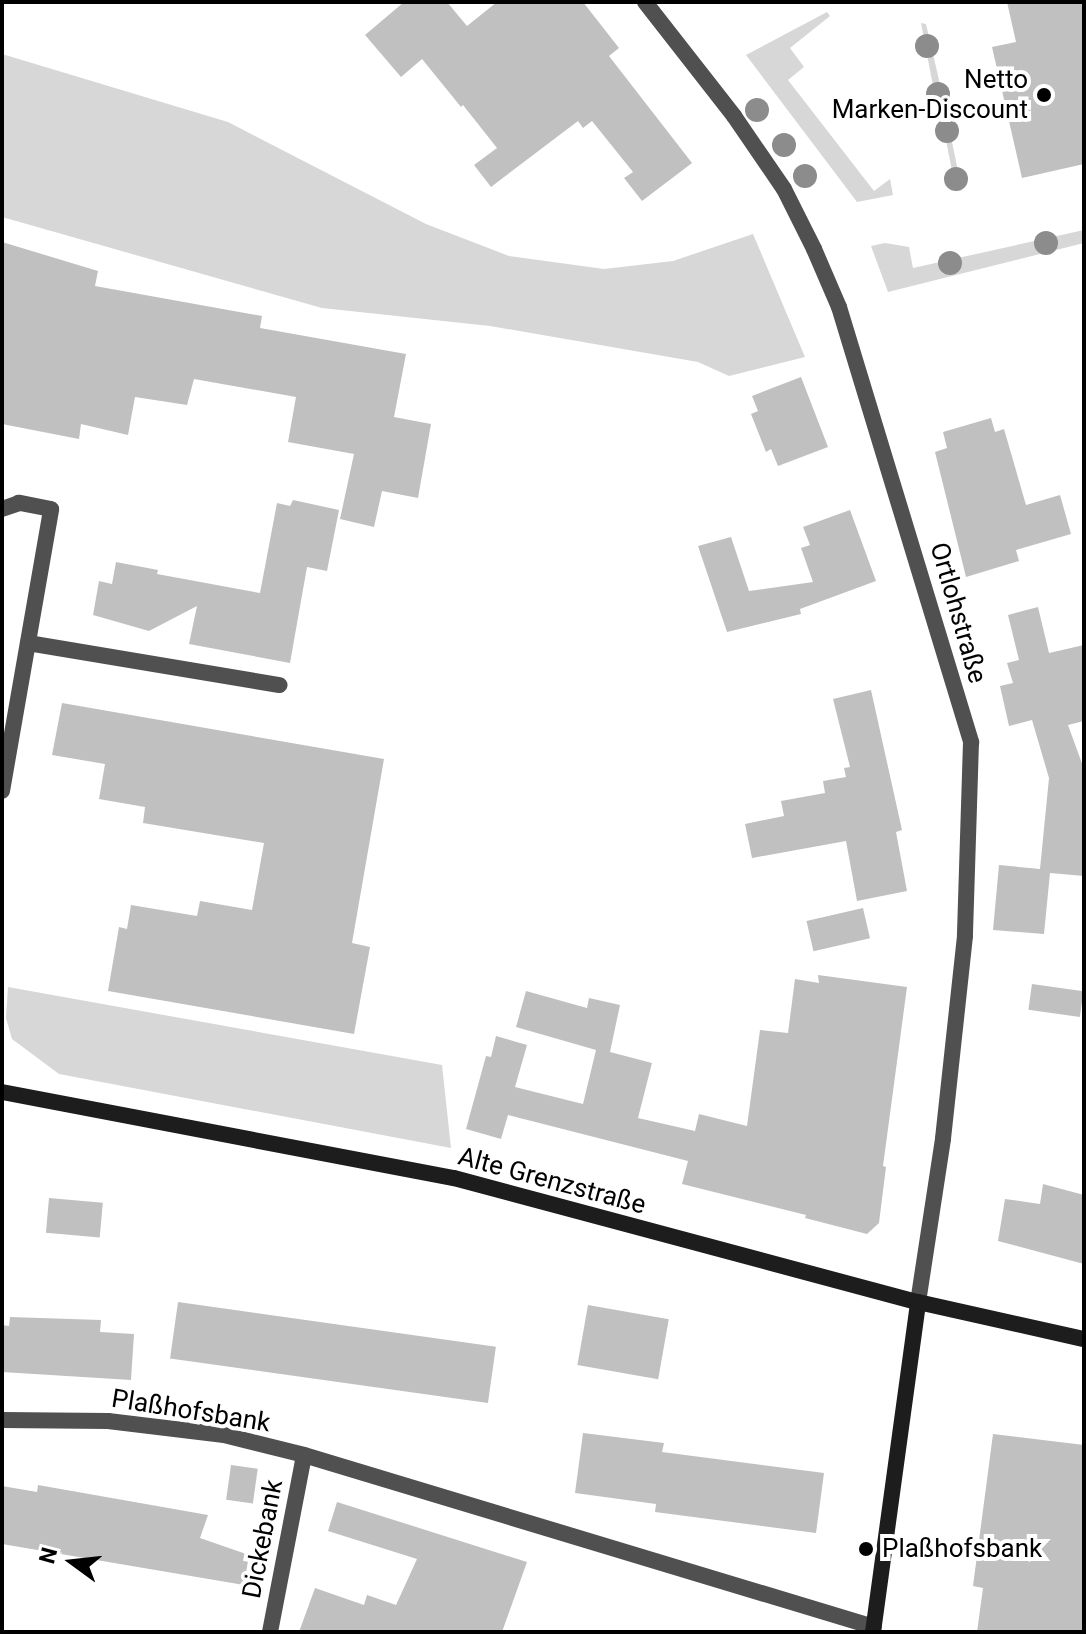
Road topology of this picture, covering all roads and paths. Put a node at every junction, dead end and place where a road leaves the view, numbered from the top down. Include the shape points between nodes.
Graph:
1 (645, 2) edge
2 (2, 509) edge
3 (28, 643) junction
4 (280, 685) dead end
5 (2, 791) edge
6 (2, 1092) edge
7 (918, 1302) junction
8 (1084, 1339) edge
9 (2, 1420) edge
10 (304, 1455) junction
11 (874, 1629) edge
12 (270, 1632) edge

1 - 7 street, Ortlohstraße via 767,164 814,249 843,322 971,742 965,936 943,1139
2 - 3 street via 19,503 51,509
3 - 4 street
3 - 5 street
6 - 7 street, Alte Grenzstraße via 454,1178
7 - 8 street, Alte Grenzstraße
7 - 11 street
9 - 10 street, Plaßhofsbank via 122,1423 224,1435
10 - 11 street, Plaßhofsbank
10 - 12 street, Dickebank

